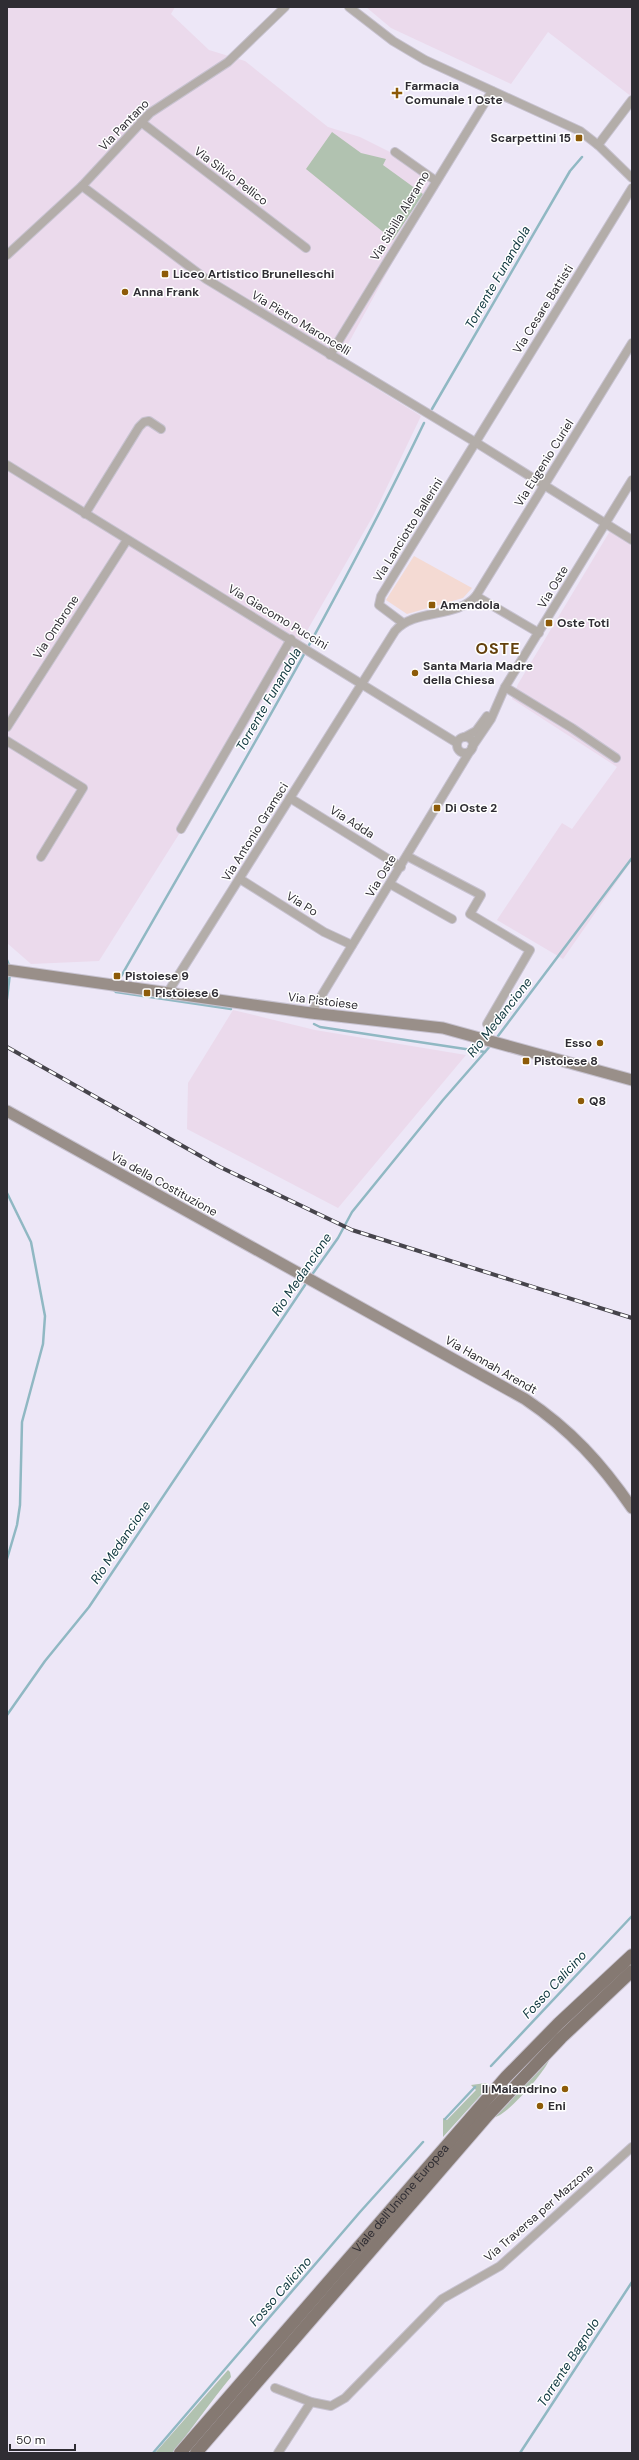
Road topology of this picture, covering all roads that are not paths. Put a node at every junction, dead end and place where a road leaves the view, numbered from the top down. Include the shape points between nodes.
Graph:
1 (285, 7) edge
2 (349, 7) edge
3 (492, 91) junction
4 (632, 100) edge
5 (141, 122) junction
6 (598, 145) junction
7 (394, 152) dead end
8 (632, 178) edge
9 (436, 181) junction
10 (82, 186) junction
11 (632, 188) edge
12 (306, 248) dead end
13 (7, 255) edge
14 (632, 343) edge
15 (330, 355) junction
16 (161, 429) dead end
17 (475, 442) junction
18 (7, 465) edge
19 (632, 480) edge
20 (545, 485) junction
21 (85, 514) junction
22 (605, 524) junction
23 (127, 540) junction
24 (632, 540) edge
25 (476, 596) junction
26 (403, 623) junction
27 (539, 633) junction
28 (293, 640) junction
29 (362, 683) junction
30 (505, 687) junction
31 (495, 708) junction
32 (7, 727) edge
33 (465, 737) junction
34 (7, 741) edge
35 (457, 743) junction
36 (471, 749) junction
37 (616, 758) dead end
38 (290, 798) junction
39 (181, 829) dead end
40 (407, 856) junction
41 (41, 857) dead end
42 (401, 867) junction
43 (240, 879) junction
44 (390, 884) junction
45 (452, 919) dead end
46 (352, 945) junction
47 (7, 970) edge
48 (168, 992) junction
49 (311, 1013) junction
50 (487, 1024) dead end
51 (632, 1080) edge
52 (12, 1113) edge
53 (310, 1278) joint
54 (632, 1508) edge
55 (632, 1955) edge
56 (632, 1971) edge
57 (632, 2147) edge
58 (275, 2388) dead end
59 (311, 2402) junction
60 (180, 2453) edge
61 (196, 2453) edge
62 (278, 2453) edge

1 - 5 street, Via Pantano via 228,62 165,102
2 - 3 street via 374,28 409,51
3 - 6 street via 575,128
3 - 9 street, Via Sibilla Aleramo
4 - 6 street
5 - 10 street, Via Pantano
5 - 12 street, Via Silvio Pellico
6 - 8 street
7 - 9 street
9 - 15 street, Via Sibilla Aleramo
10 - 13 street, Via Pantano
10 - 15 street, Via Pietro Maroncelli via 206,279
11 - 17 street, Via Cesare Battisti
14 - 20 street, Via Eugenio Curiel
15 - 17 street, Via Pietro Maroncelli
16 - 21 street via 149,421 139,427
17 - 20 street, Via Pietro Maroncelli
17 - 26 street, Via Lanciotto Ballerini via 381,596 379,605
18 - 21 street, Via Giacomo Puccini
19 - 22 street, Via Oste
20 - 22 street, Via Pietro Maroncelli
20 - 25 street, Via Eugenio Curiel
21 - 23 street, Via Giacomo Puccini
22 - 24 street, Via Pietro Maroncelli
22 - 27 street, Via Oste
23 - 28 street, Via Giacomo Puccini
23 - 32 street, Via Ombrone
25 - 26 street via 465,606
25 - 27 street
26 - 29 street, Via Antonio Gramsci via 391,636
27 - 30 street, Via Oste
28 - 29 street, Via Giacomo Puccini
28 - 39 street
29 - 35 street, Via Giacomo Puccini
29 - 38 street, Via Antonio Gramsci
30 - 31 street, Via Oste
30 - 37 street
31 - 33 street, Via Oste via 476,731
31 - 36 street, Via Oste via 491,719
33 - 35 street via 460,738
33 - 36 street via 471,740
34 - 41 street via 83,788
35 - 36 street via 461,752 466,753
36 - 40 street, Via Oste
38 - 42 street, Via Adda
38 - 43 street, Via Antonio Gramsci
40 - 42 street, Via Oste
40 - 50 street via 481,895 470,914 530,950
42 - 44 street, Via Oste
43 - 46 street, Via Po via 324,932
43 - 48 street, Via Antonio Gramsci
44 - 45 street
44 - 46 street, Via Oste
46 - 49 street, Via Oste
47 - 48 main road, Via Pistoiese
48 - 49 main road, Via Pistoiese
49 - 51 main road, Via Pistoiese via 443,1028
52 - 53 main road, Via della Costituzione
53 - 54 main road, Via Hannah Arendt via 494,1381 547,1414 602,1466
55 - 60 main road, Viale dell'Unione Europea via 558,2023 501,2083
56 - 61 main road, Viale dell'Unione Europea via 561,2038 488,2114
57 - 59 street, Via Traversa per Mazzone via 500,2266 442,2298 345,2398 330,2406
58 - 59 street, Via Traversa per Mazzone
59 - 62 street

